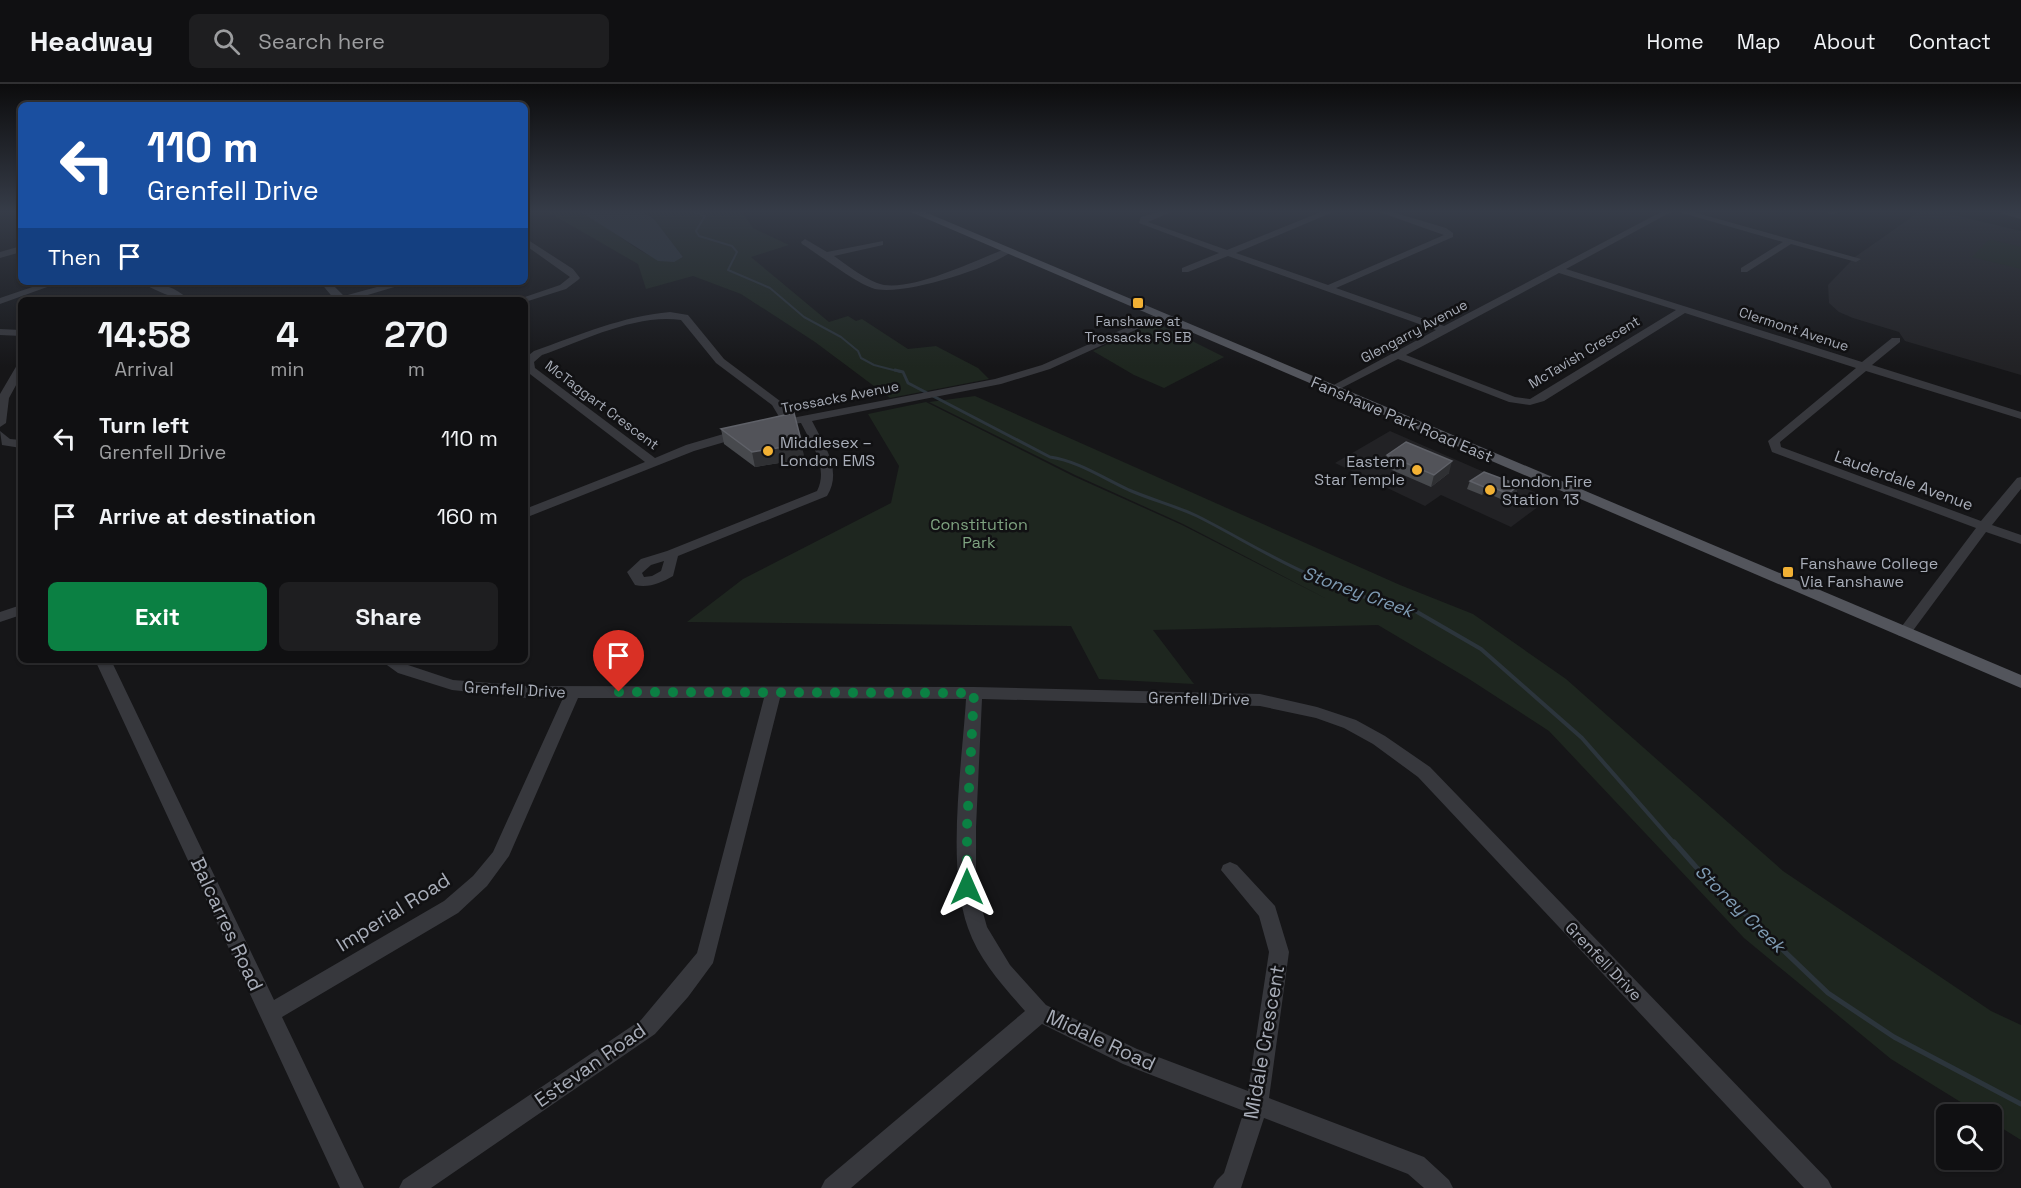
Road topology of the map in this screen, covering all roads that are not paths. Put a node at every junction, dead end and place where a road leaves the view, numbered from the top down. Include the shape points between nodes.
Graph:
1 (557, 264) edge
2 (839, 264) edge
3 (972, 264) edge
4 (1037, 264) edge
5 (1201, 264) edge
6 (1261, 264) edge
7 (1384, 264) edge
8 (1570, 264) edge
9 (1754, 264) edge
10 (1185, 270) dead end
11 (1558, 270) junction
12 (1744, 270) dead end
13 (48, 285) edge
14 (154, 285) edge
15 (328, 285) edge
16 (395, 285) edge
17 (1329, 288) junction
18 (180, 297) edge
19 (338, 297) edge
20 (352, 297) edge
21 (528, 298) edge
22 (0, 302) edge
23 (1683, 310) junction
24 (1161, 316) junction
25 (1445, 330) junction
26 (0, 332) edge
27 (18, 333) edge
28 (1896, 340) dead end
29 (1396, 355) junction
30 (1864, 367) junction
31 (18, 372) edge
32 (1334, 389) junction
33 (2021, 416) edge
34 (805, 418) junction
35 (788, 421) junction
36 (0, 423) edge
37 (0, 435) edge
38 (18, 444) edge
39 (654, 463) junction
40 (2021, 481) edge
41 (528, 513) edge
42 (1983, 527) junction
43 (2021, 540) edge
44 (672, 554) dead end
45 (18, 611) edge
46 (0, 617) edge
47 (1904, 633) junction
48 (104, 663) edge
49 (393, 663) edge
50 (2021, 681) edge
51 (573, 692) junction
52 (774, 693) junction
53 (974, 693) junction
54 (1230, 870) dead end
55 (1039, 1012) junction
56 (270, 1013) junction
57 (1257, 1105) junction
58 (352, 1188) edge
59 (411, 1188) edge
60 (833, 1188) edge
61 (1225, 1188) edge
62 (1441, 1188) edge
63 (1820, 1188) edge

1 - 21 street via 575,278 563,287
2 - 3 street via 875,286 901,288
4 - 24 main road, Fanshawe Park Road East
5 - 10 street
6 - 17 street
7 - 17 street
8 - 11 street, Glengarry Avenue
9 - 12 street
11 - 23 street, Clermont Avenue
11 - 25 street, Glengarry Avenue
13 - 22 street
14 - 18 street
15 - 19 street
16 - 20 street
17 - 25 street
23 - 29 street, McTavish Crescent via 1530,402 1513,400
23 - 30 street, Clermont Avenue
24 - 32 main road, Fanshawe Park Road East
24 - 34 street, Trossacks Avenue via 1030,373
25 - 29 street, Glengarry Avenue
26 - 27 street
28 - 30 street
29 - 32 street, Glengarry Avenue
30 - 33 street, Clermont Avenue
30 - 42 street, Lauderdale Avenue via 1773,441 1776,449
31 - 36 street via 3,398
32 - 47 main road, Fanshawe Park Road East
34 - 35 street, Trossacks Avenue
34 - 44 street via 829,473 822,493
35 - 39 street, Trossacks Avenue via 690,448
35 - 39 street, McTaggart Crescent via 776,403 732,372 684,317 675,314 642,318 538,353 528,361 530,369
37 - 38 street via 6,442
39 - 41 street, Trossacks Avenue
40 - 42 street
42 - 43 street, Lauderdale Avenue
42 - 47 street
45 - 46 street
47 - 50 main road, Fanshawe Park Road East
48 - 56 street, Balcarres Road
49 - 51 street, Grenfell Drive via 452,685
51 - 52 street, Grenfell Drive
51 - 56 street, Imperial Road via 500,856 480,881 451,907
52 - 53 street, Grenfell Drive
52 - 59 street, Estevan Road via 706,957 648,1027
53 - 55 street, Midale Road via 967,887 978,929 1003,971
53 - 63 street, Grenfell Drive via 1260,700 1302,708 1350,724 1387,745 1424,772
54 - 57 street, Midale Crescent via 1268,912 1279,952
55 - 57 street, Midale Road via 1131,1057
55 - 60 street
56 - 58 street, Balcarres Road
57 - 61 street, Midale Crescent via 1233,1180
57 - 62 street, Midale Road via 1416,1165

